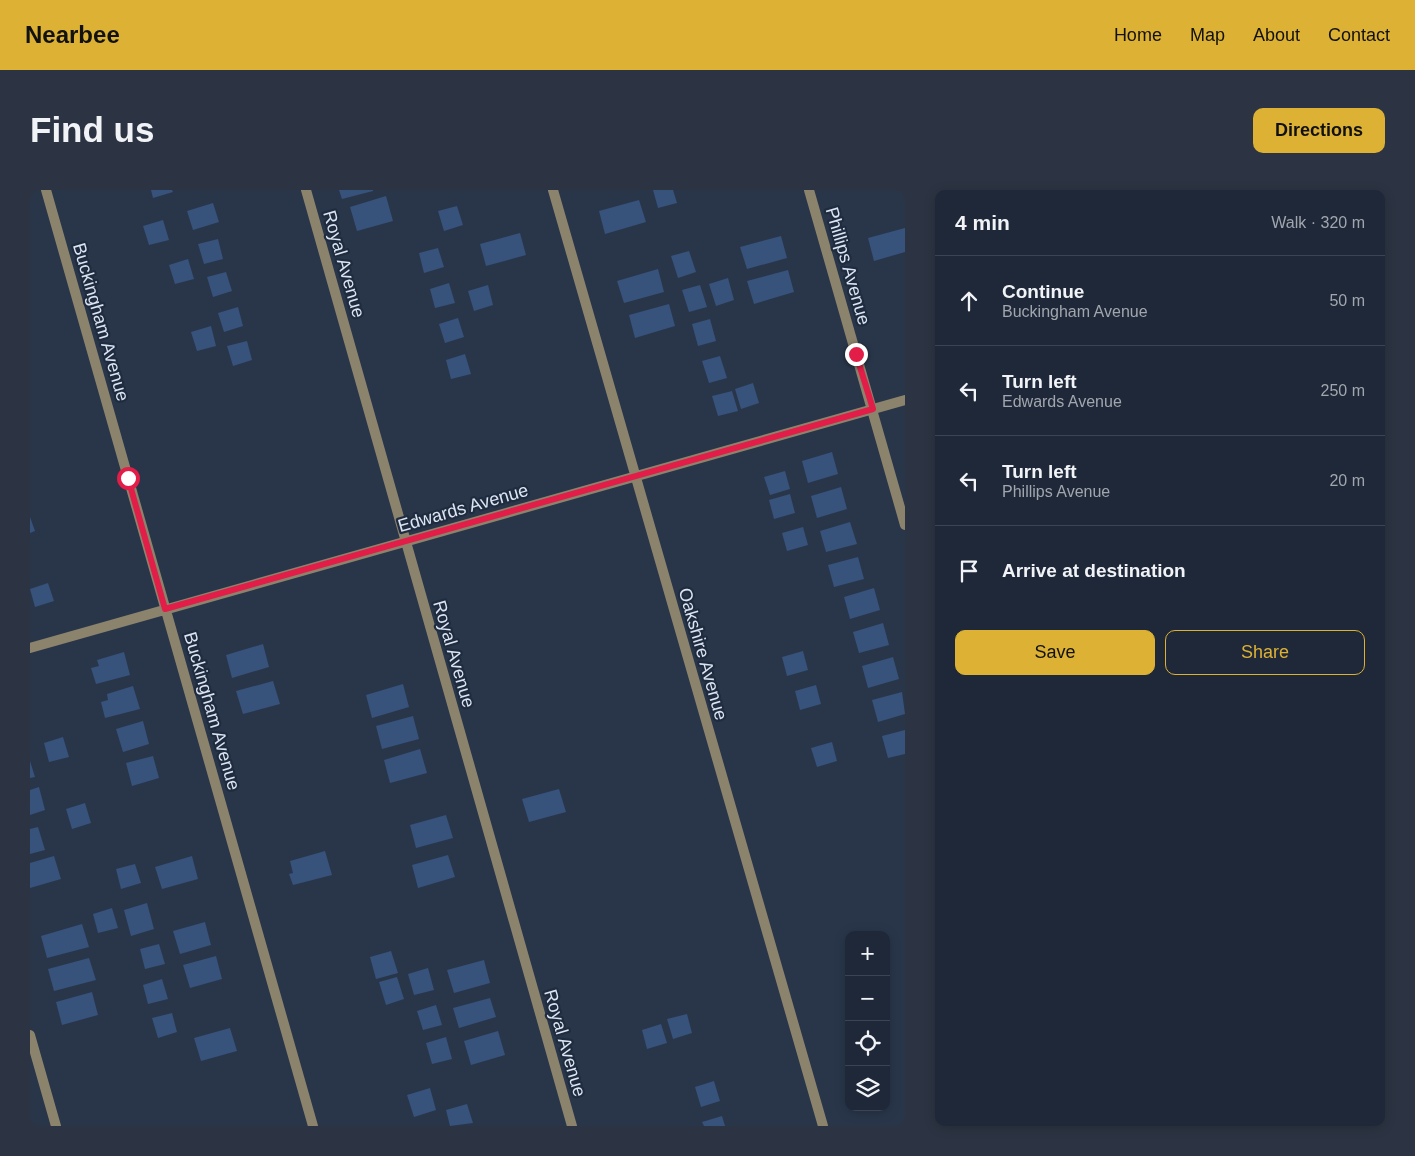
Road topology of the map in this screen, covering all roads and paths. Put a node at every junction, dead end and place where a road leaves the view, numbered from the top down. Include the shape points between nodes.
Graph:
1 (46, 190) edge
2 (306, 190) edge
3 (553, 190) edge
4 (809, 190) edge
5 (905, 400) edge
6 (873, 409) junction
7 (634, 476) junction
8 (905, 524) edge
9 (405, 541) junction
10 (165, 609) junction
11 (30, 648) edge
12 (30, 1035) edge
13 (56, 1126) edge
14 (313, 1126) edge
15 (572, 1126) edge
16 (823, 1126) edge

1 - 10 street, Buckingham Avenue
2 - 9 street, Royal Avenue
3 - 7 street, Oakshire Avenue
4 - 6 street, Phillips Avenue
5 - 6 street, Edwards Avenue
6 - 7 street, Edwards Avenue
6 - 8 street, Phillips Avenue
7 - 9 street, Edwards Avenue
7 - 16 street, Oakshire Avenue
9 - 10 street, Edwards Avenue
9 - 15 street, Royal Avenue
10 - 11 street, Edwards Avenue
10 - 14 street, Buckingham Avenue
12 - 13 street

